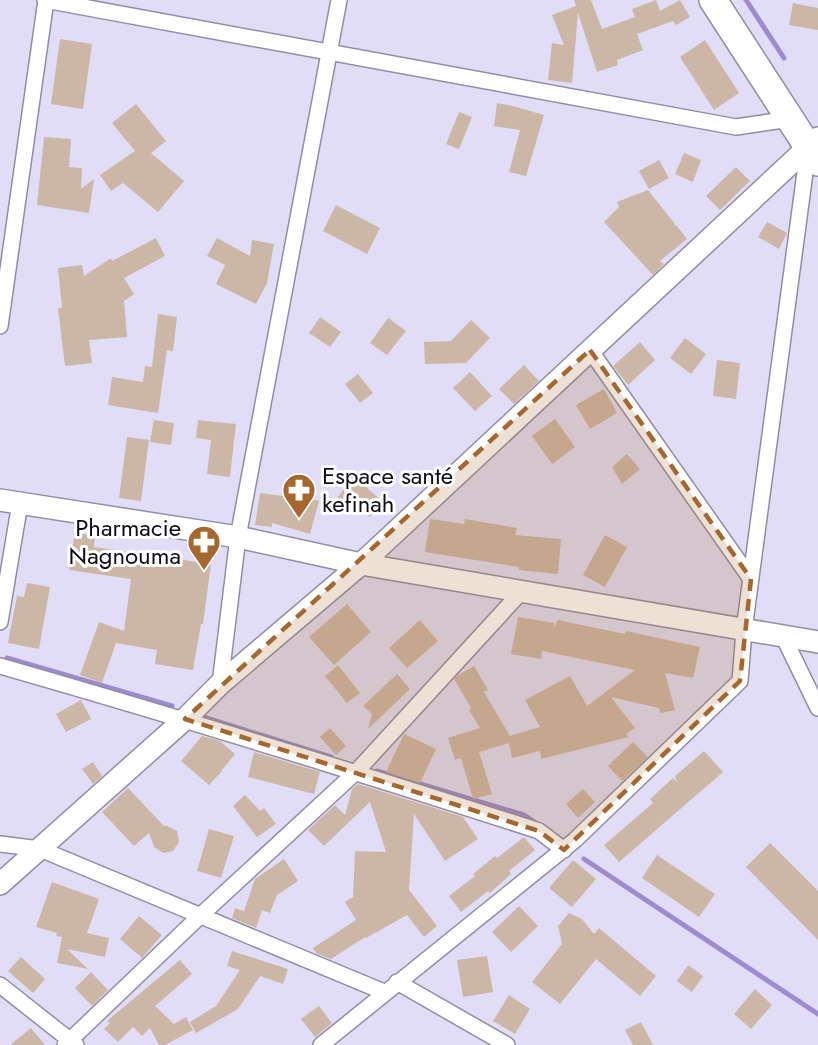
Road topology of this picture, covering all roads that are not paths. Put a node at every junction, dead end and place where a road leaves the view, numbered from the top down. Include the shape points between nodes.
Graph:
1 (46, 0) edge
2 (339, 0) edge
3 (713, 0) edge
4 (731, 0) edge
5 (329, 52) junction
6 (790, 119) junction
7 (816, 146) edge
8 (0, 326) edge
9 (590, 350) junction
10 (10, 502) edge
11 (238, 537) junction
12 (361, 564) junction
13 (751, 579) junction
14 (522, 591) junction
15 (0, 622) edge
16 (744, 630) junction
17 (783, 636) junction
18 (818, 642) edge
19 (0, 666) edge
20 (220, 684) junction
21 (818, 708) edge
22 (185, 719) junction
23 (356, 772) junction
24 (0, 844) edge
25 (40, 849) junction
26 (564, 850) junction
27 (0, 884) edge
28 (201, 915) junction
29 (398, 982) junction
30 (0, 985) edge
31 (384, 993) junction
32 (70, 1044) edge
33 (321, 1045) edge
34 (506, 1045) edge

1 - 5 street
1 - 8 street
2 - 5 street
3 - 6 highway
4 - 7 highway
5 - 6 street via 736,127
5 - 11 street
6 - 7 highway
7 - 9 street
7 - 13 street
9 - 12 street
9 - 13 street
10 - 11 street
10 - 15 street
11 - 12 street
11 - 20 street
12 - 14 street
12 - 20 street
13 - 16 street
14 - 16 street
14 - 23 street
16 - 17 street
16 - 26 street via 740,681
17 - 18 street
17 - 21 street
19 - 22 street
20 - 22 street
22 - 23 street
22 - 25 street
23 - 26 street via 538,831
23 - 28 street
24 - 25 street
25 - 27 street
25 - 28 street
26 - 29 street
28 - 31 street
28 - 32 street
29 - 31 street
29 - 34 street
30 - 32 street
31 - 33 street

